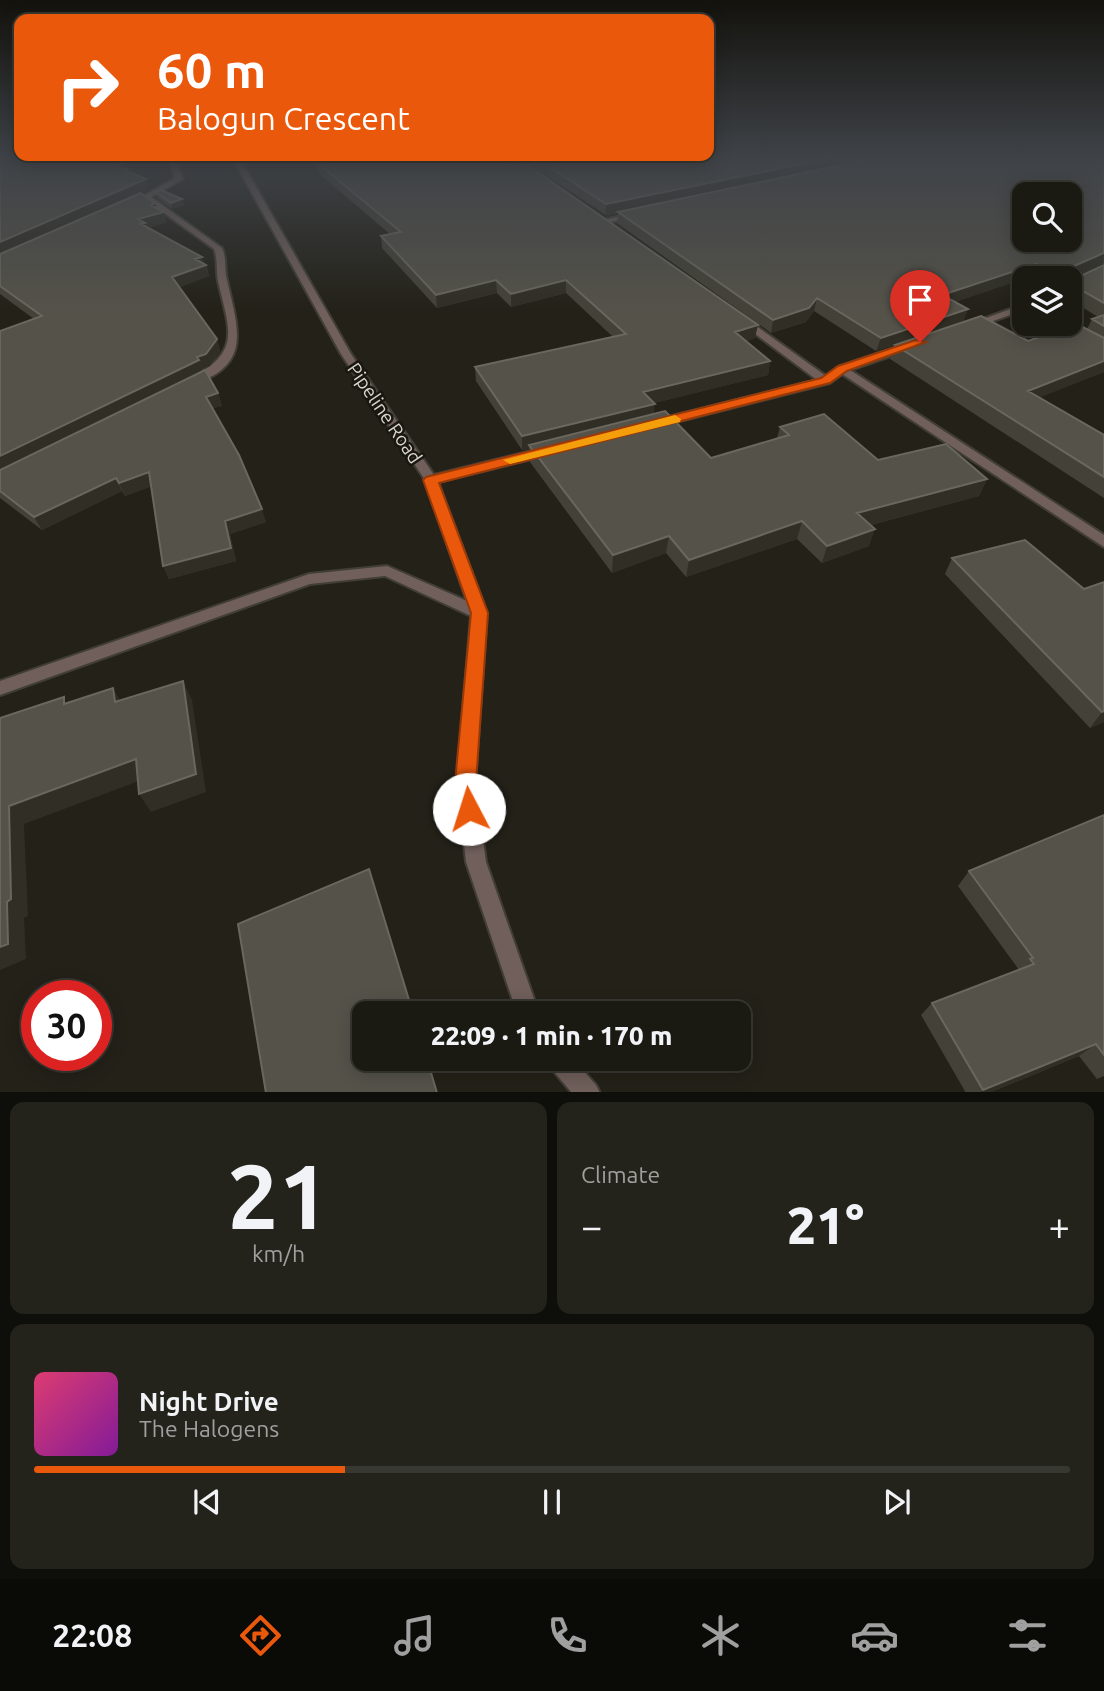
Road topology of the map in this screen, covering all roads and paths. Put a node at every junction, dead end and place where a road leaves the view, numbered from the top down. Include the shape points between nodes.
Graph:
1 (161, 208) edge
2 (263, 208) edge
3 (645, 213) edge
4 (594, 214) edge
5 (604, 221) junction
6 (615, 229) edge
7 (1012, 311) edge
8 (737, 317) edge
9 (959, 329) edge
10 (920, 342) edge
11 (842, 369) junction
12 (826, 381) junction
13 (177, 390) edge
14 (641, 427) edge
15 (562, 447) edge
16 (431, 480) junction
17 (1104, 542) edge
18 (479, 613) junction
19 (0, 688) edge
20 (524, 1001) edge
21 (569, 1071) edge
22 (587, 1092) edge

1 - 13 street via 218,248 235,331 228,359 214,373
2 - 16 street, Pipeline Road via 345,354
3 - 5 street
4 - 5 street
5 - 6 street
7 - 9 street
8 - 12 street
10 - 11 street
11 - 12 street
11 - 17 street
12 - 14 street
15 - 16 street
16 - 18 street, Pipeline Road
18 - 19 street via 387,571 309,579
18 - 20 street, Pipeline Road via 466,782 476,862
21 - 22 street

